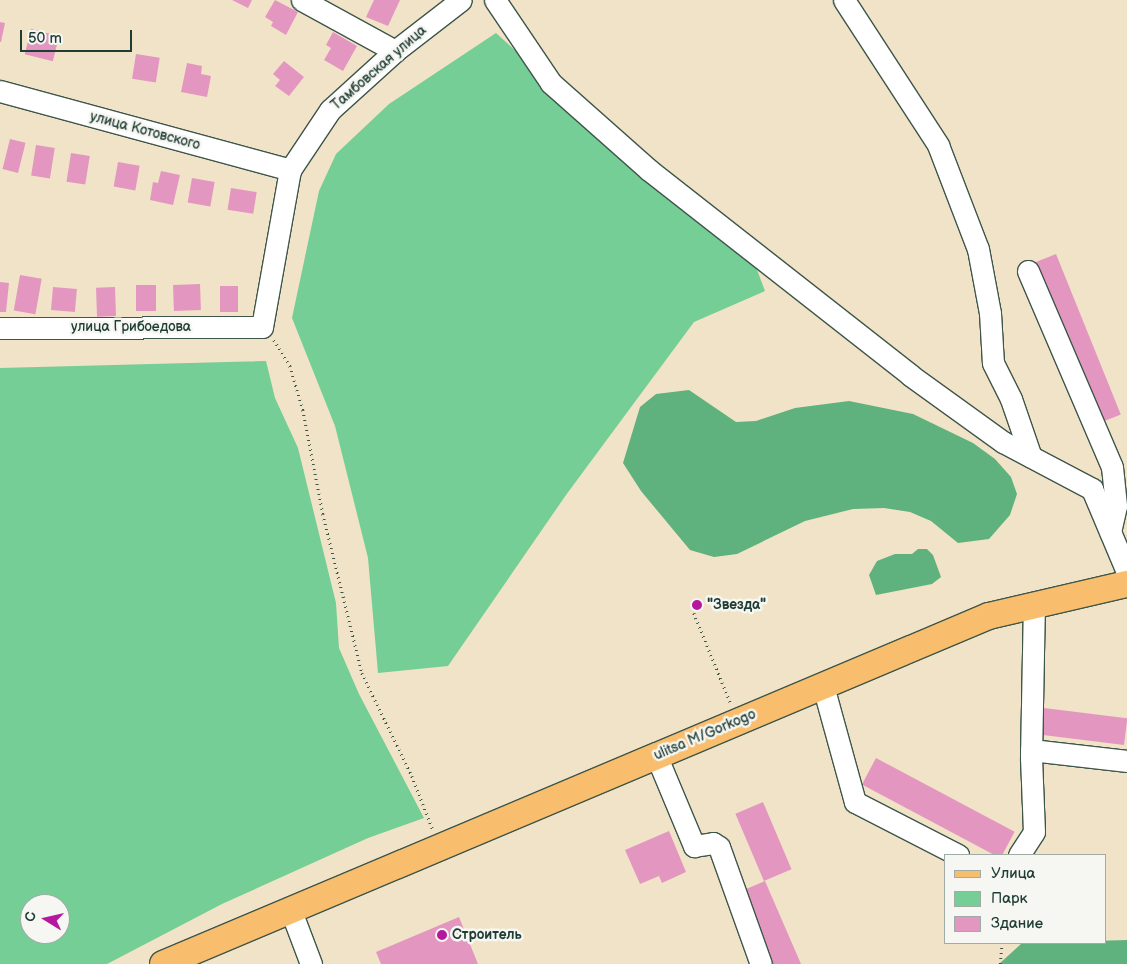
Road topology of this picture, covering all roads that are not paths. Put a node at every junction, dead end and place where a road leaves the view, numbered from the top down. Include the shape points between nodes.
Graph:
1 (302, 0) edge
2 (461, 0) edge
3 (495, 0) edge
4 (844, 0) edge
5 (395, 51) junction
6 (0, 91) edge
7 (290, 170) junction
8 (1028, 271) dead end
9 (0, 328) edge
10 (1031, 457) junction
11 (1110, 531) junction
12 (1127, 572) edge
13 (1127, 584) edge
14 (1034, 604) junction
15 (823, 686) junction
16 (1031, 750) junction
17 (656, 756) junction
18 (1127, 761) edge
19 (956, 854) edge
20 (1019, 854) edge
21 (291, 911) junction
22 (163, 964) edge
23 (311, 964) edge
24 (761, 964) edge

1 - 5 street
2 - 5 street, Тамбовская улица
3 - 10 street via 551,83 650,170 910,375 1003,442
4 - 10 street via 938,145 978,249 990,313 993,363 1011,399
5 - 7 street, Тамбовская улица via 330,110
6 - 7 street, улица Котовского
7 - 9 street, улица Грибоедова via 262,327
8 - 11 street via 1112,467 1116,506
10 - 11 street via 1092,489
11 - 12 street
13 - 14 main road, ulitsa M/Gorkogo
14 - 15 main road, ulitsa M/Gorkogo via 989,616
14 - 16 street
15 - 17 main road, ulitsa M/Gorkogo
15 - 19 street via 855,802
16 - 18 street
16 - 20 street via 1034,832
17 - 21 main road, ulitsa M/Gorkogo
17 - 24 street via 694,846 713,842 719,847
21 - 22 main road, ulitsa M/Gorkogo
21 - 23 street

